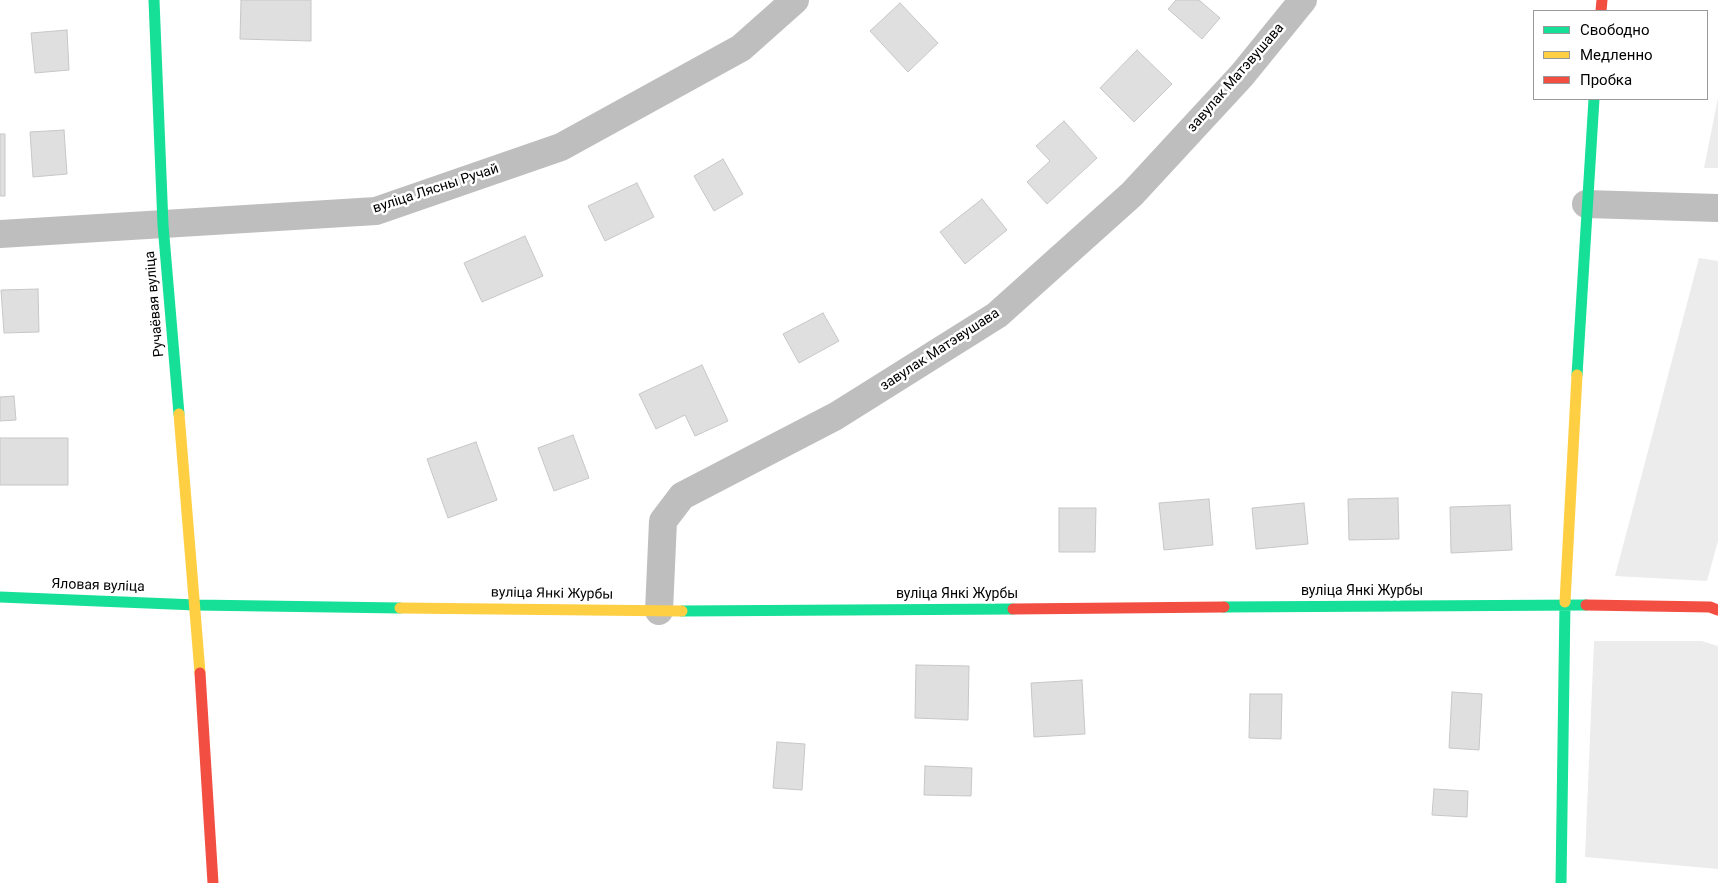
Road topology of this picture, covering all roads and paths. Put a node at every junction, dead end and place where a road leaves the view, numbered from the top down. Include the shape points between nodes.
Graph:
1 (154, 0) edge
2 (795, 0) edge
3 (1303, 0) edge
4 (1594, 100) edge
5 (1586, 204) junction
6 (1718, 208) edge
7 (163, 225) junction
8 (0, 234) edge
9 (0, 597) edge
10 (196, 605) junction
11 (1565, 605) junction
12 (1718, 610) edge
13 (659, 611) junction
14 (214, 883) edge
15 (1561, 883) edge

1 - 7 street, Ручаёвая вуліца
2 - 7 street, вуліца Лясны Ручай via 741,48 561,147 376,212
3 - 13 street, завулак Матэвушава via 1242,74 1132,194 997,315 836,416 682,496 663,522
4 - 5 street
5 - 6 street
5 - 11 street
7 - 8 street, вуліца Лясны Ручай
7 - 10 street, Ручаёвая вуліца
9 - 10 street, Яловая вуліца
10 - 13 street, вуліца Янкі Журбы
10 - 14 street, Ручаёвая вуліца
11 - 12 street, вуліца Янкі Журбы via 1710,607
11 - 13 street, вуліца Янкі Журбы
11 - 15 street

